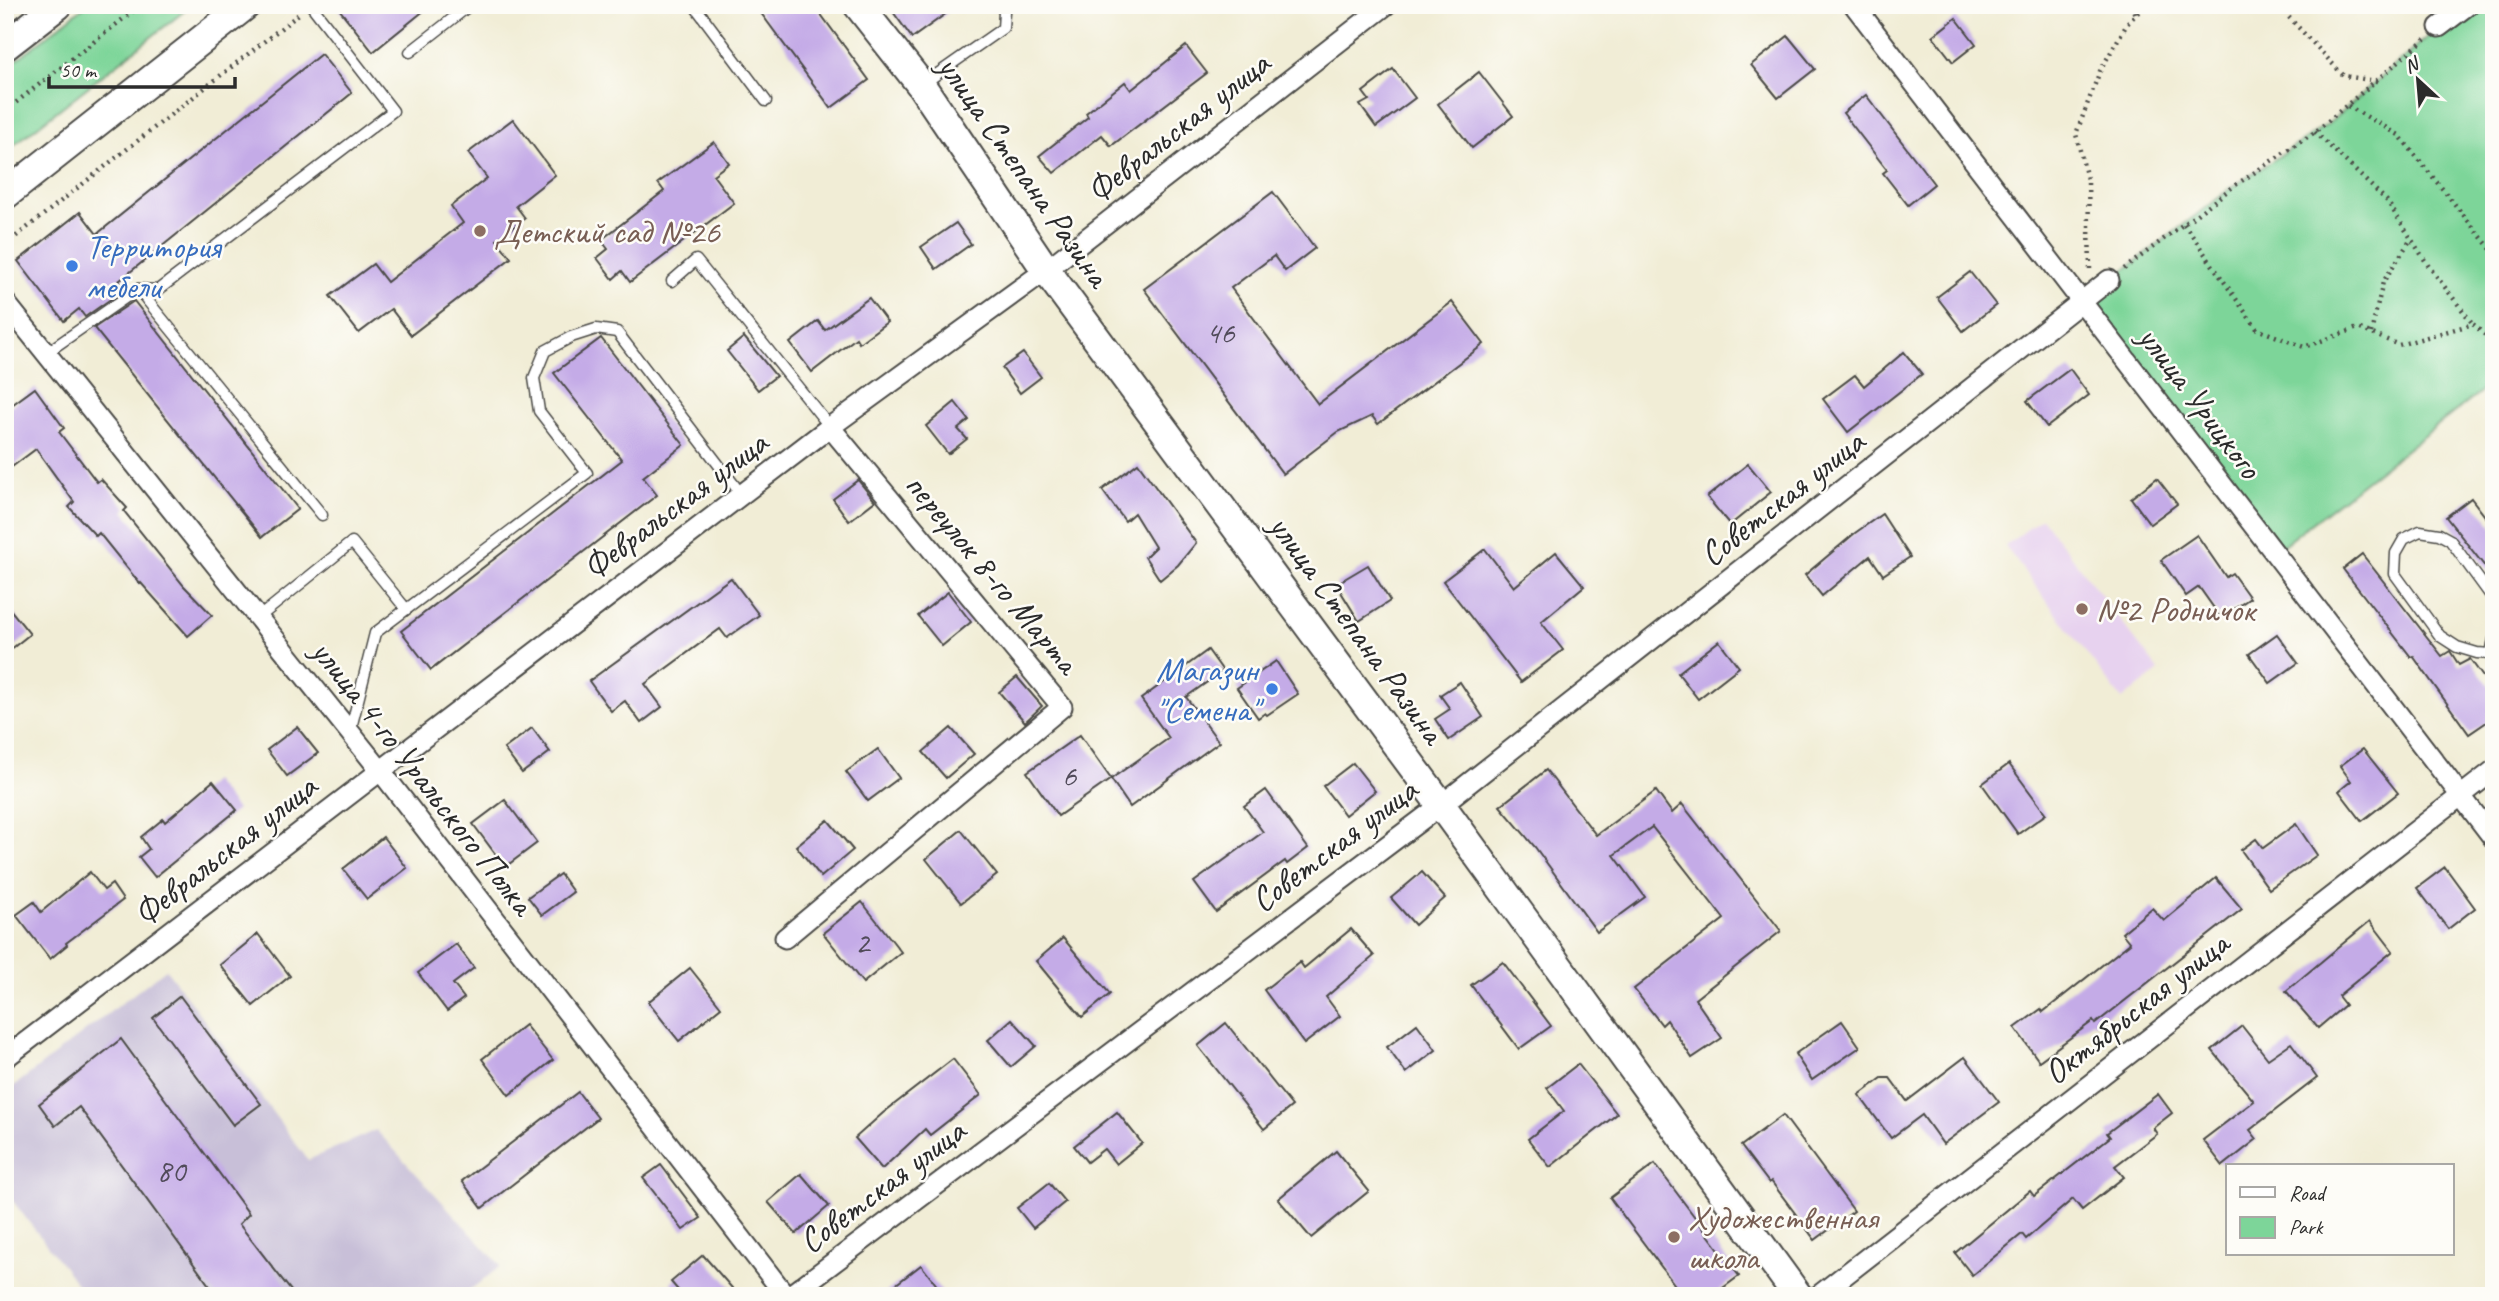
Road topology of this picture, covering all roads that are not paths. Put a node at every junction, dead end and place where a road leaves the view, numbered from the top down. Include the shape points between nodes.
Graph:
1 (58, 5) edge
2 (246, 5) edge
3 (311, 5) edge
4 (470, 5) edge
5 (694, 5) edge
6 (858, 5) edge
7 (1000, 5) edge
8 (1386, 5) edge
9 (1854, 5) edge
10 (2468, 5) edge
11 (2439, 27) road end
12 (5, 46) edge
13 (410, 52) dead end
14 (921, 85) junction
15 (766, 101) dead end
16 (5, 195) edge
17 (1046, 270) junction
18 (2109, 280) road end
19 (672, 281) dead end
20 (138, 289) junction
21 (2088, 298) junction
22 (5, 302) edge
23 (46, 353) junction
24 (830, 427) junction
25 (741, 494) junction
26 (321, 515) dead end
27 (2494, 600) edge
28 (406, 609) junction
29 (258, 618) junction
30 (2494, 639) edge
31 (2492, 656) edge
32 (350, 733) junction
33 (380, 770) junction
34 (2494, 770) edge
35 (2460, 795) junction
36 (1441, 804) junction
37 (2494, 839) edge
38 (785, 938) dead end
39 (5, 1058) edge
40 (788, 1296) edge
41 (1798, 1296) edge
42 (1818, 1296) edge

1 - 12 main road
2 - 16 main road
3 - 20 lane via 393,111 158,290
4 - 13 lane
5 - 15 lane
6 - 14 main road, улица Степана Разина
7 - 14 lane via 1003,28
8 - 17 street, Февральская улица
9 - 21 street, улица Урицкого
10 - 11 street
14 - 17 main road, улица Степана Разина
17 - 24 street, Февральская улица
17 - 36 main road, улица Степана Разина
18 - 21 street, Советская улица
19 - 24 lane via 696,260
20 - 23 lane
20 - 26 lane
21 - 35 street, улица Урицкого
21 - 36 street, Советская улица
22 - 23 street, улица 4-го Уральского Полка
23 - 29 street, улица 4-го Уральского Полка
24 - 25 street, Февральская улица
24 - 38 street, переулок 8-го Марта via 1062,707
25 - 28 lane via 617,332 596,329 571,337 545,351 534,378 539,411 587,473
25 - 33 street, Февральская улица
27 - 31 lane via 2450,540 2420,531 2404,539 2396,553 2395,573 2440,636 2457,647
28 - 29 lane via 352,542
28 - 32 lane via 374,633
29 - 32 street, улица 4-го Уральского Полка
30 - 31 lane
32 - 33 street, улица 4-го Уральского Полка
33 - 39 street, Февральская улица
33 - 40 street, улица 4-го Уральского Полка
34 - 35 street, Октябрьская улица
35 - 37 street, улица Урицкого
35 - 42 street, Октябрьская улица
36 - 40 street, Советская улица
36 - 41 main road, улица Степана Разина

